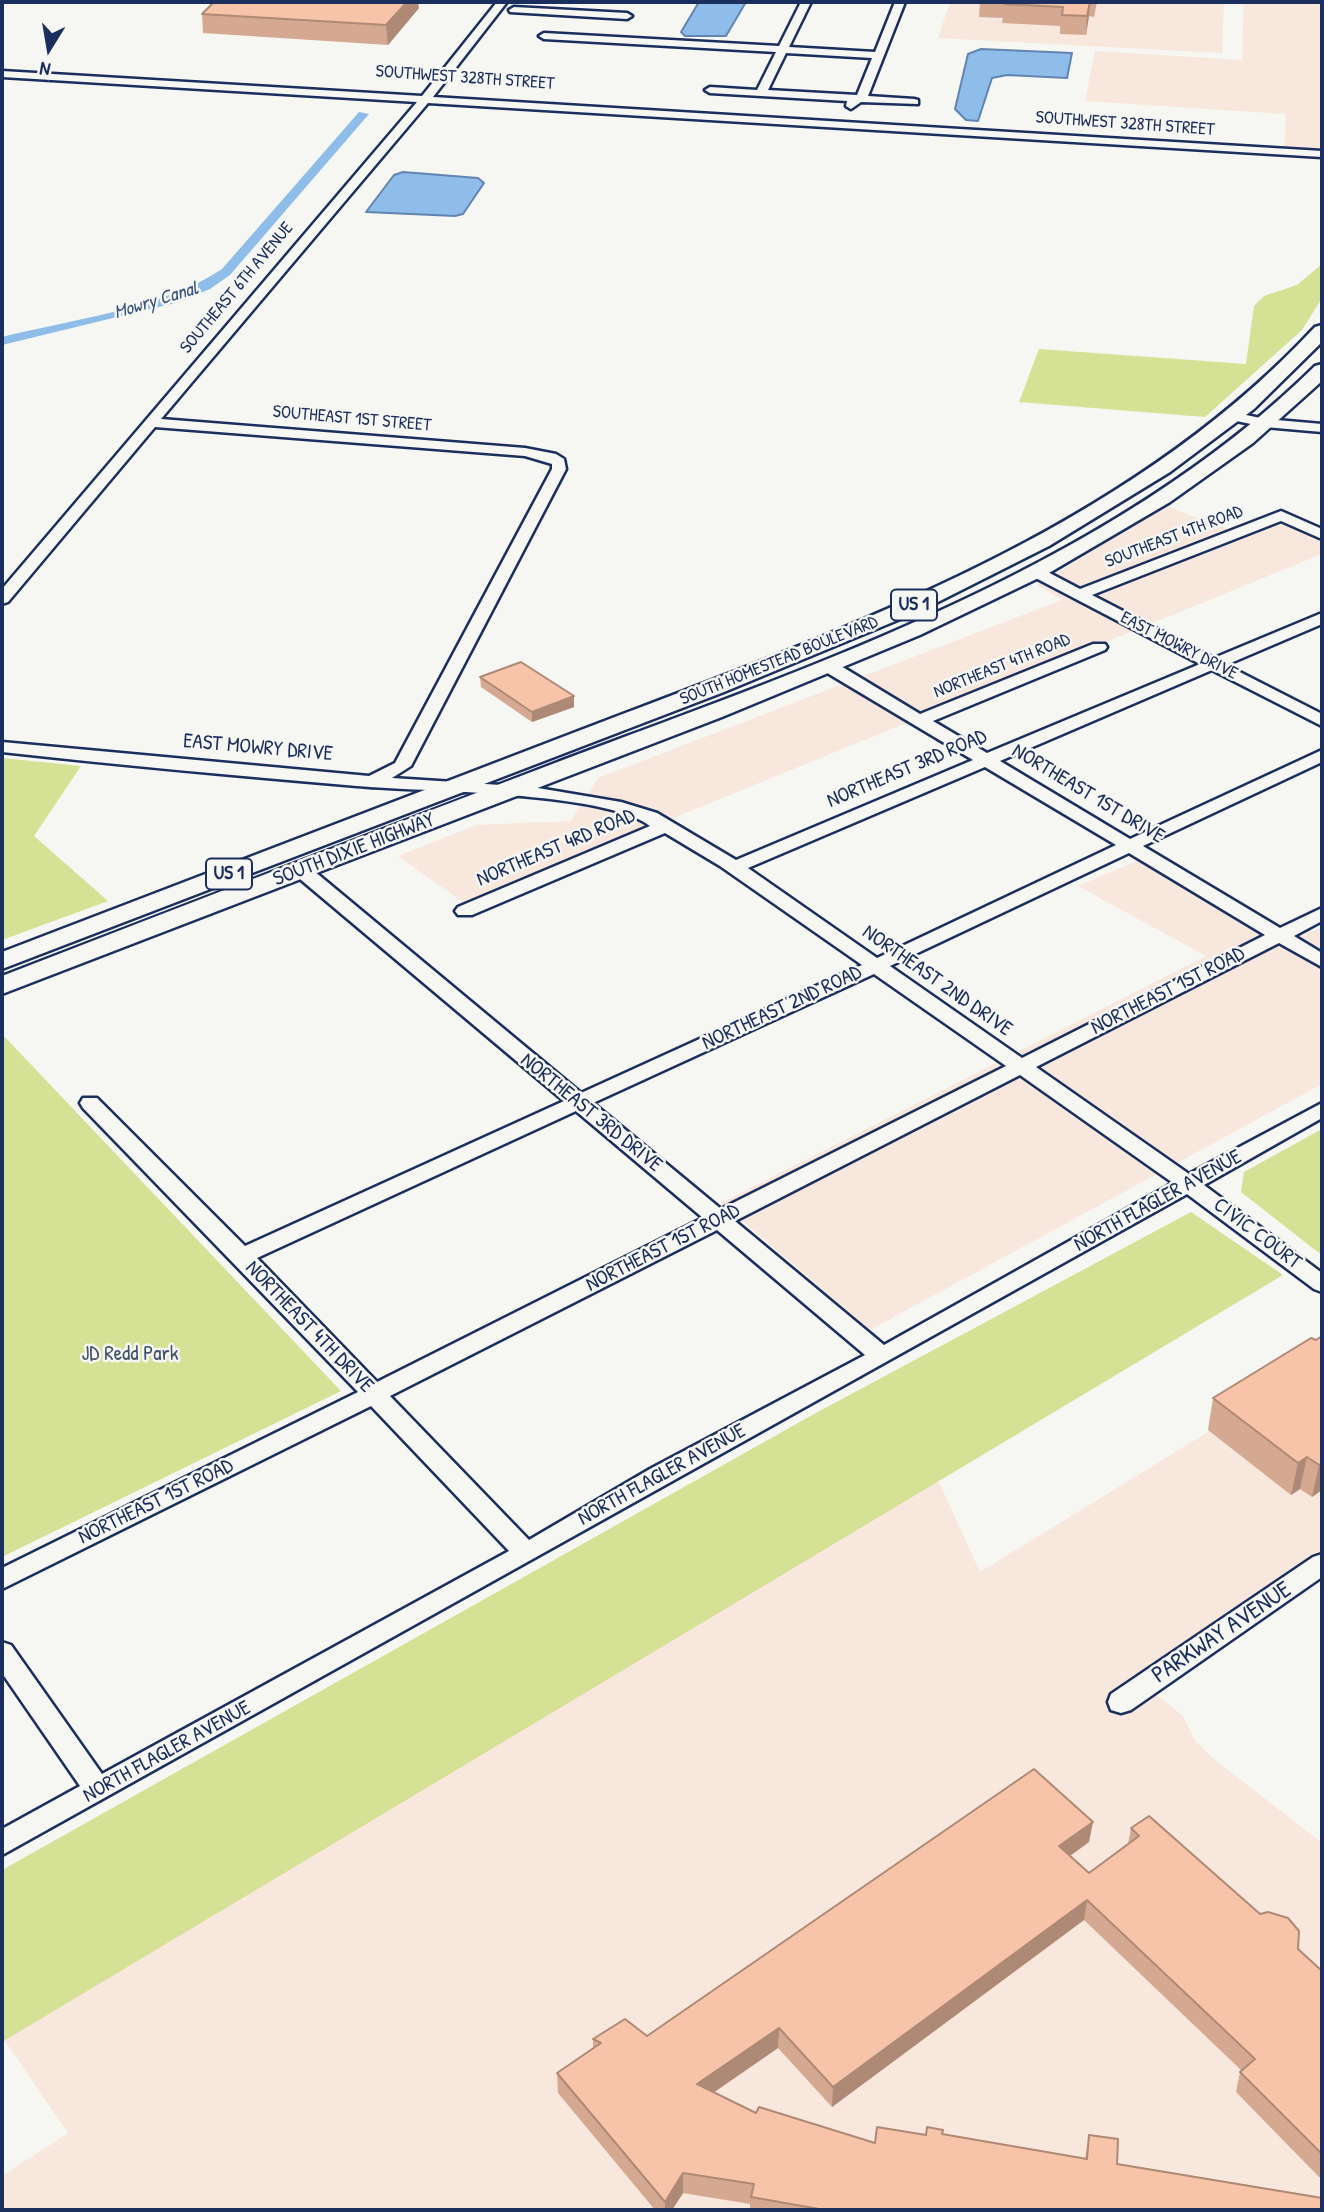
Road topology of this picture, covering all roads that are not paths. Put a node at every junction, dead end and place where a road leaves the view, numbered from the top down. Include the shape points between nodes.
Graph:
1 (502, 2) edge
2 (806, 2) edge
3 (900, 2) edge
4 (514, 10) dead end
5 (562, 12) junction
6 (544, 36) junction
7 (611, 40) junction
8 (535, 48) dead end
9 (783, 50) junction
10 (878, 55) junction
11 (2, 68) edge
12 (2, 74) edge
13 (709, 90) dead end
14 (761, 93) junction
15 (428, 96) junction
16 (914, 102) dead end
17 (859, 109) junction
18 (926, 129) junction
19 (1322, 154) edge
20 (1322, 331) edge
21 (1322, 370) edge
22 (1232, 416) junction
23 (149, 422) junction
24 (1265, 423) junction
25 (1322, 428) edge
26 (1103, 505) junction
27 (1322, 534) edge
28 (998, 564) junction
29 (1036, 572) junction
30 (1080, 594) junction
31 (2, 599) edge
32 (1322, 618) edge
33 (908, 633) junction
34 (1099, 647) dead end
35 (1214, 664) junction
36 (830, 667) junction
37 (920, 720) junction
38 (1322, 721) edge
39 (2, 747) edge
40 (1322, 755) edge
41 (987, 760) junction
42 (402, 766) junction
43 (372, 782) junction
44 (409, 785) junction
45 (455, 788) junction
46 (511, 790) junction
47 (654, 828) junction
48 (1131, 846) junction
49 (734, 867) junction
50 (301, 870) junction
51 (465, 911) dead end
52 (1322, 914) edge
53 (1279, 935) junction
54 (2, 961) edge
55 (1322, 961) edge
56 (875, 965) junction
57 (2, 986) edge
58 (1021, 1067) junction
59 (579, 1102) junction
60 (90, 1103) dead end
61 (1322, 1109) edge
62 (1190, 1184) junction
63 (721, 1219) junction
64 (240, 1257) junction
65 (1322, 1284) edge
66 (882, 1356) junction
67 (373, 1394) junction
68 (526, 1553) junction
69 (1322, 1564) edge
70 (2, 1579) edge
71 (2, 1652) edge
72 (1121, 1702) dead end
73 (99, 1790) junction
74 (2, 1843) edge

1 - 15 street, SOUTHEAST 6TH AVENUE
2 - 9 street
3 - 10 street
4 - 5 street
5 - 6 street
5 - 7 street via 630,13
6 - 7 street
6 - 8 street
7 - 9 street
9 - 10 street
9 - 14 street
10 - 17 street
11 - 15 street, SOUTHWEST 328TH STREET
12 - 15 street, SOUTHWEST 328TH STREET
13 - 14 street
14 - 17 street
15 - 17 street, SOUTHWEST 328TH STREET
15 - 18 street, SOUTHWEST 328TH STREET
15 - 23 street, SOUTHEAST 6TH AVENUE
16 - 17 street
17 - 18 street, SOUTHWEST 328TH STREET
18 - 19 street, SOUTHWEST 328TH STREET
20 - 22 highway, SOUTH HOMESTEAD BOULEVARD / US 1 via 1279,377
21 - 24 highway, SOUTH HOMESTEAD BOULEVARD / US 1
22 - 24 street
22 - 26 highway, SOUTH HOMESTEAD BOULEVARD / US 1
23 - 31 street, SOUTHEAST 6TH AVENUE
23 - 42 street, SOUTHEAST 1ST STREET via 551,457 559,462
24 - 25 street
24 - 29 highway, SOUTH HOMESTEAD BOULEVARD / US 1 via 1165,496
26 - 28 highway, SOUTH HOMESTEAD BOULEVARD / US 1
26 - 29 highway via 1099,520 1035,558 1031,563
27 - 30 street, SOUTHEAST 4TH ROAD via 1281,516
28 - 33 highway via 1002,569 998,575 914,616
28 - 45 highway, SOUTH HOMESTEAD BOULEVARD / US 1 via 804,653
29 - 30 street, EAST MOWRY DRIVE
29 - 33 highway, SOUTH HOMESTEAD BOULEVARD / US 1
30 - 35 street, EAST MOWRY DRIVE
32 - 35 street, NORTHEAST 3RD ROAD
33 - 36 highway, SOUTH HOMESTEAD BOULEVARD / US 1
34 - 37 street, NORTHEAST 4TH ROAD
35 - 38 street, EAST MOWRY DRIVE
35 - 41 street, NORTHEAST 3RD ROAD
36 - 37 street, NORTHEAST 1ST DRIVE
36 - 46 highway, SOUTH HOMESTEAD BOULEVARD / US 1
37 - 41 street, NORTHEAST 1ST DRIVE
39 - 43 street, EAST MOWRY DRIVE
40 - 48 street, NORTHEAST 2ND ROAD
41 - 48 street, NORTHEAST 1ST DRIVE
41 - 49 street, NORTHEAST 3RD ROAD
42 - 43 street
42 - 44 street via 409,774
43 - 44 street, EAST MOWRY DRIVE
44 - 45 street, EAST MOWRY DRIVE
45 - 46 street, EAST MOWRY DRIVE
45 - 54 highway, SOUTH DIXIE HIGHWAY / US 1
46 - 47 street, NORTHEAST 2ND DRIVE via 547,806
46 - 50 highway, SOUTH DIXIE HIGHWAY / US 1
47 - 49 street, NORTHEAST 2ND DRIVE
47 - 51 street, NORTHEAST 4RD ROAD
48 - 53 street, NORTHEAST 1ST DRIVE
48 - 56 street, NORTHEAST 2ND ROAD
49 - 56 street, NORTHEAST 2ND DRIVE
50 - 57 highway, SOUTH DIXIE HIGHWAY / US 1
50 - 59 street, NORTHEAST 3RD DRIVE
52 - 53 street, NORTHEAST 1ST ROAD
53 - 55 street, NORTHEAST 1ST DRIVE
53 - 58 street, NORTHEAST 1ST ROAD
56 - 58 street, NORTHEAST 2ND DRIVE
56 - 59 street, NORTHEAST 2ND ROAD
58 - 62 street, NORTHEAST 2ND DRIVE
58 - 63 street, NORTHEAST 1ST ROAD
59 - 63 street, NORTHEAST 3RD DRIVE
59 - 64 street, NORTHEAST 2ND ROAD
60 - 64 street, NORTHEAST 4TH DRIVE
61 - 62 street, NORTH FLAGLER AVENUE
62 - 65 street, CIVIC COURT
62 - 66 street, NORTH FLAGLER AVENUE
63 - 66 street, NORTHEAST 3RD DRIVE
63 - 67 street, NORTHEAST 1ST ROAD
64 - 67 street, NORTHEAST 4TH DRIVE
66 - 68 street, NORTH FLAGLER AVENUE via 659,1475
67 - 68 street, NORTHEAST 4TH DRIVE
67 - 70 street, NORTHEAST 1ST ROAD
68 - 73 street, NORTH FLAGLER AVENUE
69 - 72 street, PARKWAY AVENUE
71 - 73 street
73 - 74 street, NORTH FLAGLER AVENUE

